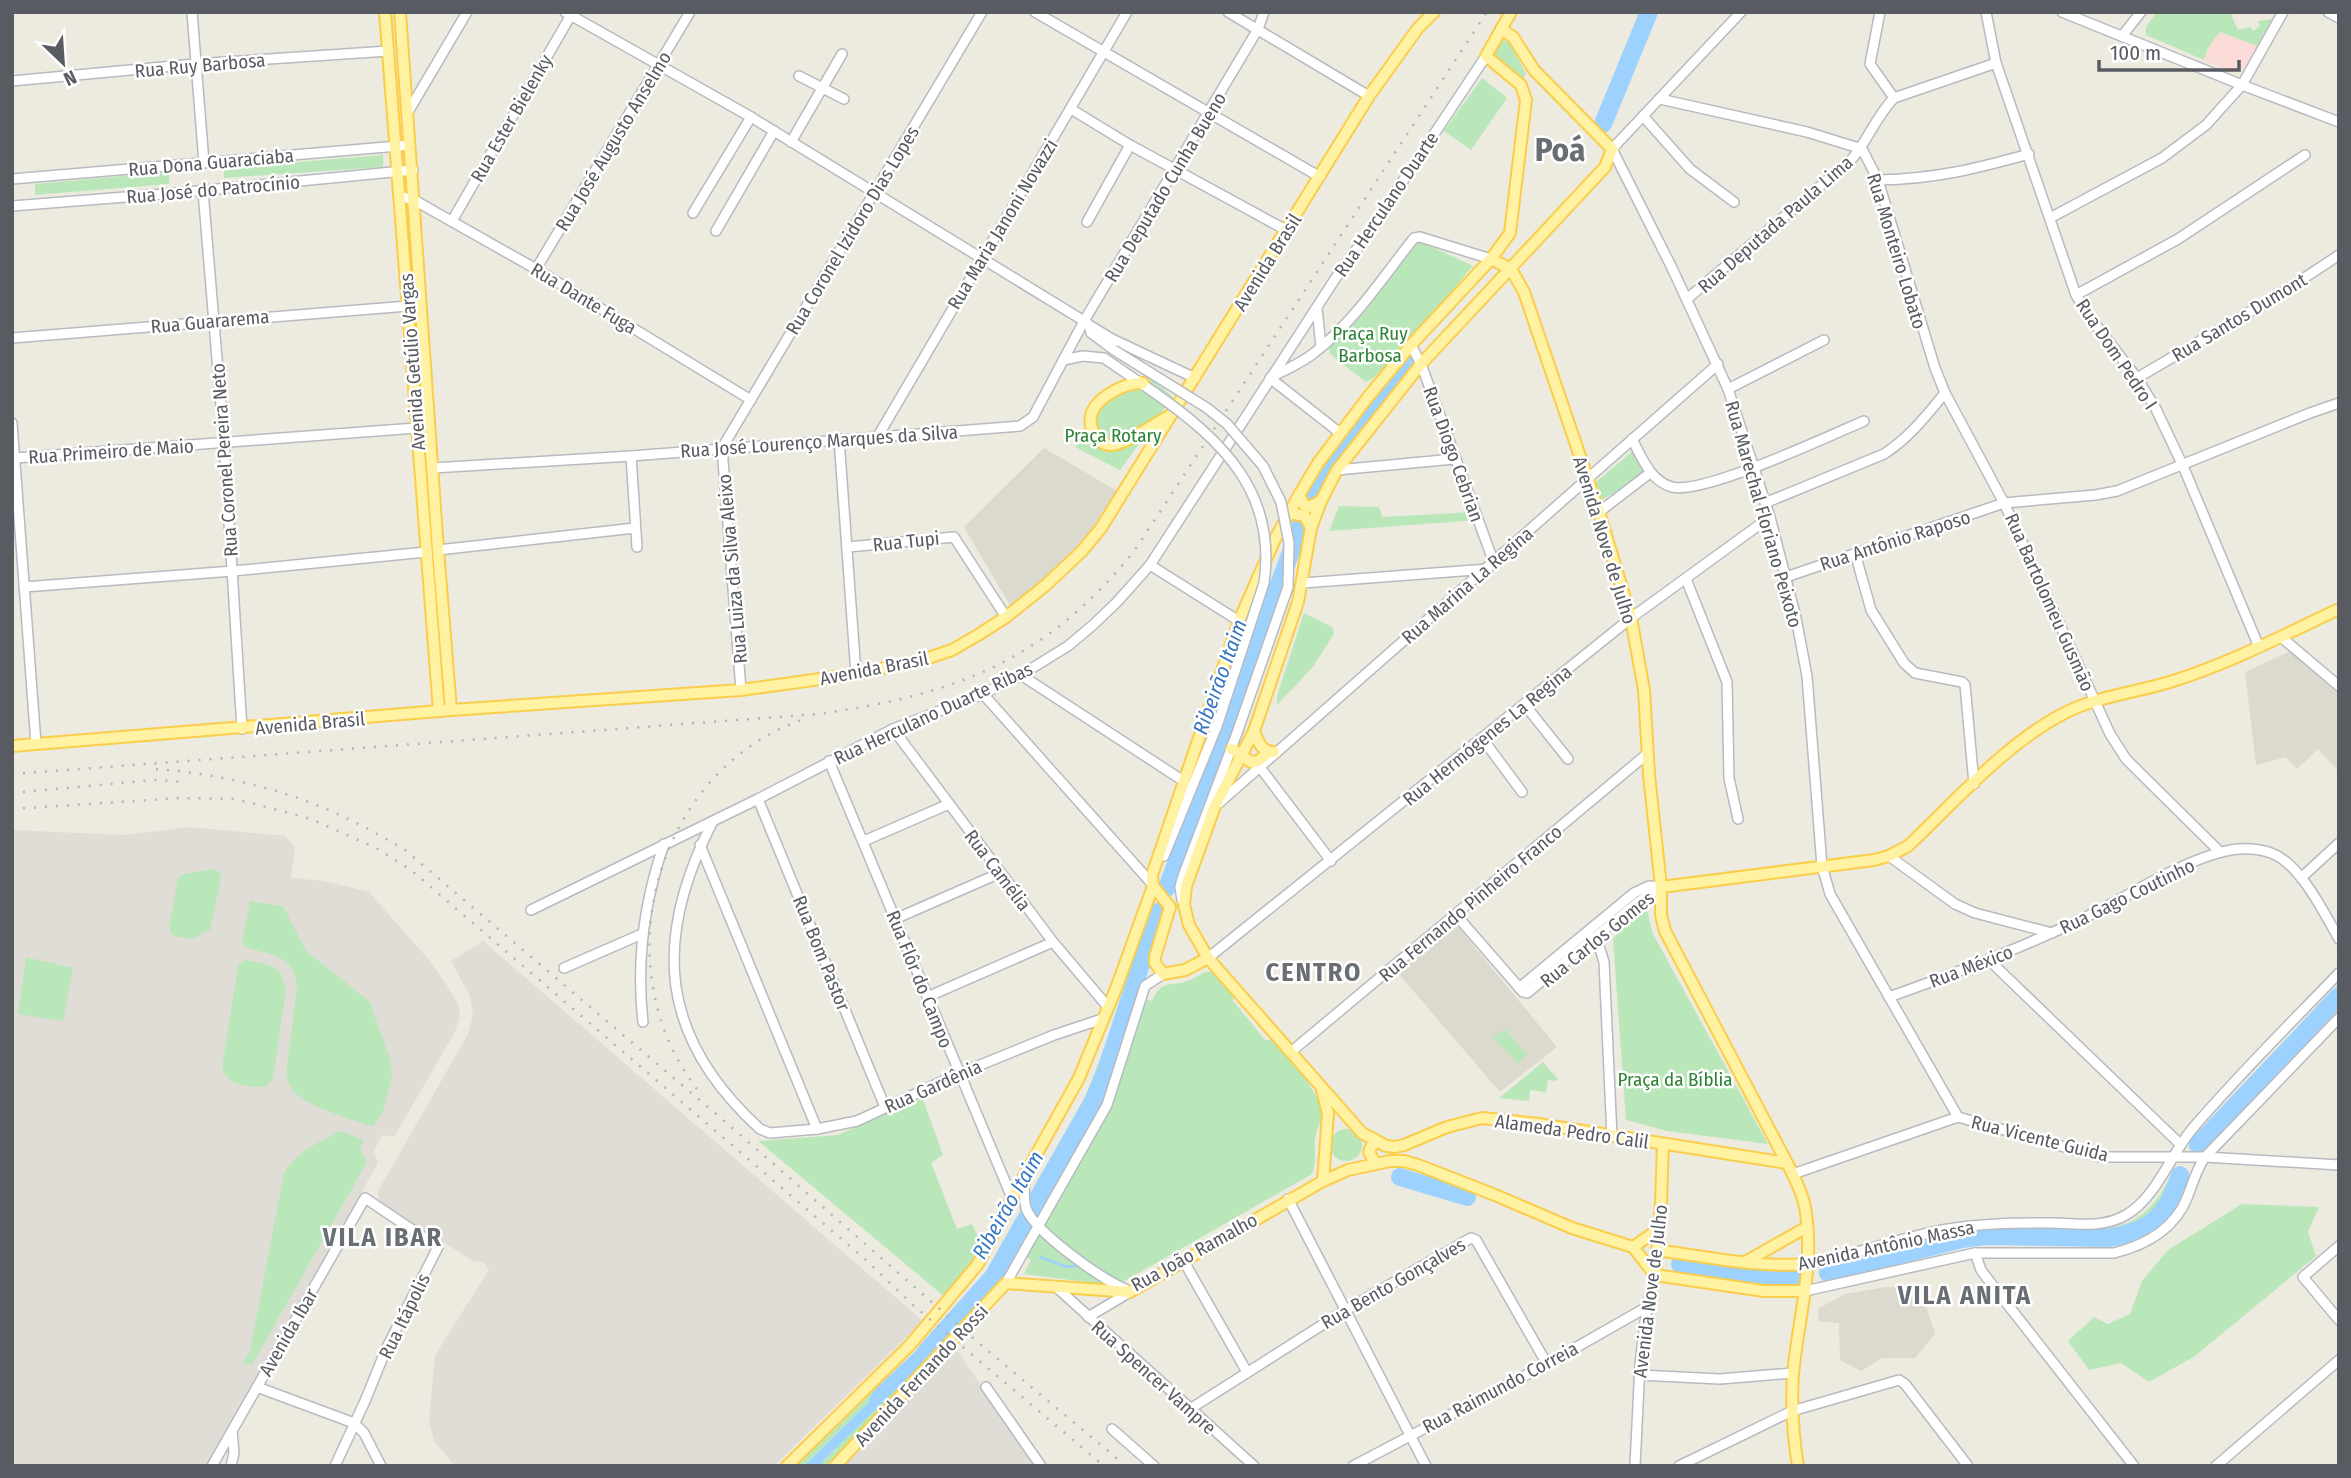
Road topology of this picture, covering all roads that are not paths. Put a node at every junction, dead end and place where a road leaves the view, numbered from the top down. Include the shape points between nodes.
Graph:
1 (192, 12) edge
2 (385, 12) edge
3 (400, 12) edge
4 (467, 12) edge
5 (690, 12) edge
6 (982, 12) edge
7 (1035, 12) edge
8 (1127, 12) edge
9 (1228, 12) edge
10 (1264, 12) edge
11 (1419, 12) edge
12 (1434, 12) edge
13 (1511, 12) edge
14 (1741, 12) edge
15 (1880, 12) edge
16 (1986, 12) edge
17 (2063, 12) edge
18 (2141, 12) edge
19 (2283, 12) edge
20 (2328, 12) edge
21 (568, 14) edge
22 (2339, 18) edge
23 (1258, 29) junction
24 (1418, 29) junction
25 (1500, 29) junction
26 (2122, 36) junction
27 (388, 51) junction
28 (1104, 52) junction
29 (842, 54) dead end
30 (1486, 56) junction
31 (1996, 63) junction
32 (195, 64) junction
33 (658, 65) junction
34 (799, 76) dead end
35 (12, 81) edge
36 (1544, 81) junction
37 (2242, 85) junction
38 (822, 88) junction
39 (1369, 96) junction
40 (1894, 98) junction
41 (844, 99) dead end
42 (1660, 99) junction
43 (1526, 100) junction
44 (1071, 109) junction
45 (408, 112) junction
46 (1209, 112) junction
47 (1643, 116) junction
48 (751, 117) junction
49 (2339, 122) edge
50 (774, 131) junction
51 (791, 142) junction
52 (410, 145) junction
53 (1130, 145) junction
54 (394, 146) junction
55 (1612, 149) junction
56 (1861, 149) junction
57 (2029, 154) junction
58 (2305, 155) dead end
59 (204, 163) junction
60 (1176, 169) junction
61 (413, 170) junction
62 (397, 172) junction
63 (1320, 177) junction
64 (12, 179) edge
65 (1878, 180) junction
66 (203, 191) junction
67 (874, 194) junction
68 (399, 196) junction
69 (414, 200) junction
70 (1734, 202) dead end
71 (12, 206) edge
72 (693, 213) dead end
73 (2050, 218) junction
74 (452, 221) junction
75 (1087, 222) dead end
76 (1286, 230) junction
77 (716, 231) dead end
78 (2339, 255) edge
79 (982, 257) junction
80 (1491, 259) junction
81 (536, 269) junction
82 (1511, 270) junction
83 (2077, 295) junction
84 (1687, 299) junction
85 (408, 306) junction
86 (1317, 309) junction
87 (213, 321) junction
88 (1086, 323) junction
89 (12, 338) edge
90 (1824, 340) dead end
91 (1411, 345) junction
92 (1321, 347) junction
93 (1063, 360) junction
94 (1718, 364) junction
95 (1421, 365) junction
96 (1270, 378) junction
97 (2137, 378) junction
98 (1195, 379) junction
99 (1143, 383) junction
100 (1728, 389) junction
101 (1945, 393) junction
102 (751, 400) junction
103 (2339, 404) edge
104 (1173, 413) junction
105 (1864, 421) dead end
106 (12, 423) edge
107 (416, 428) junction
108 (1340, 433) junction
109 (878, 436) junction
110 (839, 439) junction
111 (1632, 439) junction
112 (224, 442) junction
113 (722, 448) junction
114 (631, 456) junction
115 (15, 458) junction
116 (1454, 459) junction
117 (1755, 466) junction
118 (2183, 466) junction
119 (433, 468) junction
120 (1337, 470) junction
121 (1650, 473) junction
122 (1587, 478) junction
123 (1299, 495) junction
124 (1321, 501) junction
125 (1765, 503) junction
126 (2004, 503) junction
127 (1599, 512) junction
128 (1289, 513) junction
129 (1770, 517) junction
130 (635, 528) junction
131 (1311, 528) junction
132 (637, 547) dead end
133 (848, 547) junction
134 (432, 551) junction
135 (1855, 553) junction
136 (1150, 565) junction
137 (1491, 566) junction
138 (233, 571) junction
139 (1786, 577) junction
140 (1686, 579) junction
141 (1303, 583) junction
142 (24, 587) junction
143 (2339, 609) edge
144 (1006, 617) junction
145 (1631, 618) junction
146 (1239, 621) junction
147 (2281, 637) junction
148 (2259, 647) junction
149 (856, 674) junction
150 (1021, 675) junction
151 (2339, 686) edge
152 (741, 690) junction
153 (983, 694) junction
154 (2095, 701) junction
155 (1525, 705) junction
156 (445, 711) junction
157 (242, 729) junction
158 (893, 729) junction
159 (1254, 731) junction
160 (1482, 738) junction
161 (36, 744) junction
162 (12, 746) edge
163 (1271, 752) junction
164 (1237, 753) junction
165 (1647, 754) junction
166 (1568, 759) dead end
167 (829, 761) junction
168 (1259, 766) junction
169 (1185, 782) junction
170 (1974, 783) junction
171 (1522, 792) dead end
172 (1218, 795) junction
173 (758, 799) junction
174 (948, 804) junction
175 (1738, 819) dead end
176 (713, 821) junction
177 (864, 841) junction
178 (2339, 843) edge
179 (664, 844) junction
180 (700, 845) junction
181 (2220, 852) junction
182 (1889, 856) junction
183 (1331, 861) junction
184 (1822, 866) junction
185 (1000, 873) junction
186 (2301, 878) junction
187 (1661, 887) junction
188 (1156, 891) junction
189 (1184, 905) junction
190 (531, 910) dead end
191 (1456, 915) junction
192 (895, 919) junction
193 (2052, 933) junction
194 (642, 934) junction
195 (1590, 935) junction
196 (2339, 939) edge
197 (1054, 942) junction
198 (1208, 958) junction
199 (1990, 961) junction
200 (564, 968) dead end
201 (2339, 973) edge
202 (1163, 974) junction
203 (927, 997) junction
204 (1889, 997) junction
205 (1108, 1007) junction
206 (2339, 1018) edge
207 (1102, 1019) junction
208 (643, 1022) dead end
209 (1292, 1051) junction
210 (958, 1074) junction
211 (1321, 1084) junction
212 (885, 1107) junction
213 (1958, 1117) junction
214 (817, 1129) junction
215 (1612, 1137) junction
216 (1377, 1142) junction
217 (1663, 1144) junction
218 (2180, 1144) junction
219 (2205, 1157) junction
220 (2170, 1158) junction
221 (1787, 1163) junction
222 (1371, 1164) junction
223 (2339, 1165) edge
224 (1793, 1174) junction
225 (1024, 1175) junction
226 (1323, 1181) junction
227 (365, 1198) joint
228 (1012, 1198) junction
229 (1288, 1199) junction
230 (1036, 1223) junction
231 (1807, 1227) junction
232 (1659, 1229) junction
233 (2339, 1246) edge
234 (1633, 1247) junction
235 (1657, 1250) junction
236 (1975, 1253) junction
237 (1183, 1261) junction
238 (1744, 1262) junction
239 (1808, 1264) junction
240 (1655, 1275) junction
241 (1006, 1283) junction
242 (1055, 1286) junction
243 (1805, 1291) junction
244 (1130, 1292) junction
245 (1647, 1307) junction
246 (1344, 1311) junction
247 (1088, 1317) junction
248 (2339, 1320) edge
249 (2339, 1360) edge
250 (1547, 1364) junction
251 (1247, 1372) junction
252 (1793, 1373) junction
253 (1639, 1375) junction
254 (257, 1387) junction
255 (986, 1387) dead end
256 (1190, 1409) junction
257 (1792, 1411) junction
258 (354, 1423) junction
259 (1112, 1429) dead end
260 (232, 1431) junction
261 (1409, 1435) junction
262 (1636, 1438) junction
263 (212, 1466) edge
264 (231, 1466) edge
265 (335, 1466) edge
266 (381, 1466) edge
267 (787, 1466) edge
268 (835, 1466) edge
269 (1041, 1466) edge
270 (1154, 1466) edge
271 (1254, 1466) edge
272 (1353, 1466) edge
273 (1426, 1466) edge
274 (1634, 1466) edge
275 (1643, 1466) edge
276 (1679, 1466) edge
277 (1798, 1466) edge
278 (1968, 1466) edge
279 (2134, 1466) edge
280 (2216, 1466) edge

1 - 32 street
2 - 27 main road, Avenida Getúlio Vargas
3 - 45 main road, Avenida Getúlio Vargas
4 - 45 street
5 - 33 street, Rua José Augusto Anselmo
6 - 67 street, Rua Coronel Izidoro Dias Lopes
7 - 28 street
8 - 28 street, Rua Maria Janoni Novazzi
9 - 23 street
10 - 23 street, Rua Deputado Cunha Bueno
11 - 24 main road
12 - 24 main road, Avenida Brasil
13 - 25 main road, Rua Herculano Duarte
14 - 42 street
15 - 40 street via 1870,64
16 - 31 street, Rua Dom Pedro I
17 - 26 street
18 - 26 street
19 - 37 street
20 - 22 street
21 - 33 street
21 - 74 street, Rua Ester Bielenky
23 - 39 street
23 - 46 street, Rua Deputado Cunha Bueno
24 - 39 main road, Avenida Brasil
25 - 30 main road, Rua Herculano Duarte
25 - 36 main road, Rua Marechal Floriano Peixoto via 1513,37
26 - 37 street
27 - 32 street, Rua Ruy Barbosa
27 - 54 main road, Avenida Getúlio Vargas
28 - 44 street, Rua Maria Janoni Novazzi
28 - 46 street
29 - 38 street
30 - 43 main road via 1521,85
30 - 86 street, Rua Herculano Duarte
31 - 40 street
31 - 57 street, Rua Dom Pedro I
32 - 35 street, Rua Ruy Barbosa
32 - 59 street
33 - 48 street
33 - 81 street, Rua José Augusto Anselmo
34 - 38 street
36 - 43 main road
36 - 55 main road, Rua Marechal Floriano Peixoto
37 - 49 street
37 - 73 street via 2188,141
38 - 41 street
38 - 51 street
39 - 63 main road, Avenida Brasil
40 - 56 street, Rua Deputada Paula Lima
42 - 47 street
42 - 56 street, Rua Monteiro Lobato
43 - 80 main road via 1510,233
44 - 53 street
44 - 79 street, Rua Maria Janoni Novazzi
45 - 52 main road, Avenida Getúlio Vargas
46 - 60 street, Rua Deputado Cunha Bueno
46 - 63 street
47 - 55 street
47 - 70 street via 1690,169
48 - 50 street
48 - 72 street
50 - 51 street
50 - 77 street
51 - 67 street
52 - 54 street, Rua Dona Guaraciaba
52 - 61 main road, Avenida Getúlio Vargas
53 - 60 street
53 - 75 street
54 - 59 street, Rua Dona Guaraciaba
54 - 62 main road, Avenida Getúlio Vargas
55 - 82 main road via 1605,167
55 - 84 street, Rua Marechal Floriano Peixoto
56 - 65 street, Rua Monteiro Lobato
56 - 84 street, Rua Deputada Paula Lima
57 - 65 street via 1934,177
57 - 73 street, Rua Dom Pedro I
58 - 83 street via 2178,239
59 - 64 street, Rua Dona Guaraciaba
60 - 76 street
60 - 88 street, Rua Deputado Cunha Bueno
61 - 62 street, Rua José do Patrocínio
61 - 69 main road, Avenida Getúlio Vargas
62 - 66 street, Rua José do Patrocínio
62 - 68 main road, Avenida Getúlio Vargas
63 - 76 main road, Avenida Brasil
65 - 101 street, Rua Monteiro Lobato
66 - 71 street, Rua José do Patrocínio
66 - 87 street, Rua Coronel Pereira Neto
67 - 79 street
67 - 102 street, Rua Coronel Izidoro Dias Lopes
68 - 69 street, Rua Dante Fuga
68 - 85 main road, Avenida Getúlio Vargas
69 - 74 street, Rua Dante Fuga
69 - 119 main road, Avenida Getúlio Vargas
73 - 83 street, Rua Dom Pedro I
74 - 81 street, Rua Dante Fuga
76 - 98 main road, Avenida Brasil
78 - 97 street, Rua Santos Dumont
79 - 88 street
79 - 109 street, Rua Maria Janoni Novazzi
80 - 82 main road
80 - 91 main road
80 - 92 street via 1417,236
81 - 102 street, Rua Dante Fuga
82 - 95 main road
82 - 122 main road, Avenida Nove de Julho via 1524,292
83 - 97 street, Rua Dom Pedro I
84 - 94 street, Rua Marechal Floriano Peixoto
85 - 87 street, Rua Guararema
85 - 107 main road, Avenida Getúlio Vargas
86 - 92 street
86 - 96 street, Rua Herculano Duarte
87 - 89 street, Rua Guararema
87 - 112 street, Rua Coronel Pereira Neto
88 - 93 street, Rua Deputado Cunha Bueno
88 - 98 street
88 - 164 street, bridge via 1091,333 1114,350 1227,425 1263,466 1281,502 1289,543 1288,587 1237,733
90 - 100 street
91 - 95 street, Rua Diogo Cebrian
91 - 108 main road
92 - 96 street
93 - 99 street via 1104,358
93 - 109 street, Rua José Lourenço Marques da Silva via 1033,417 1020,426
94 - 100 street, Rua Marechal Floriano Peixoto
94 - 111 street, Rua Marina La Regina
95 - 116 street, Rua Diogo Cebrian
95 - 120 main road
96 - 108 street
96 - 136 street, Rua Herculano Duarte Ribas
97 - 118 street, Rua Dom Pedro I
98 - 104 main road, Avenida Brasil
99 - 104 main road via 1119,388 1094,409 1091,423 1098,440 1113,445
99 - 188 street, bridge via 1227,453 1250,488 1262,521 1266,568 1217,726
100 - 117 street, Rua Marechal Floriano Peixoto
101 - 125 street via 1901,443 1884,454
101 - 126 street, Rua Monteiro Lobato
102 - 113 street, Rua Coronel Izidoro Dias Lopes
103 - 118 street, Rua Antônio Raposo
104 - 144 main road, Avenida Brasil via 1101,528 1046,585
105 - 117 street
106 - 115 street
107 - 112 street, Rua Primeiro de Maio
107 - 119 main road via 424,462
107 - 134 main road, Avenida Getúlio Vargas
108 - 123 main road
109 - 110 street, Rua José Lourenço Marques da Silva
110 - 113 street, Rua José Lourenço Marques da Silva
110 - 133 street
111 - 121 street
111 - 122 street, Rua Marina La Regina
112 - 115 street, Rua Primeiro de Maio
112 - 138 street, Rua Coronel Pereira Neto
113 - 114 street, Rua José Lourenço Marques da Silva
113 - 152 street, Rua Luiza da Silva Aleixo
114 - 119 street, Rua José Lourenço Marques da Silva
114 - 130 street
115 - 142 street
116 - 120 street
116 - 137 street, Rua Diogo Cebrian
117 - 121 street via 1682,488 1671,487
117 - 125 street, Rua Marechal Floriano Peixoto
118 - 126 street, Rua Antônio Raposo via 2117,491
118 - 148 street, Rua Dom Pedro I
119 - 134 main road, Avenida Getúlio Vargas
120 - 124 main road
121 - 127 street
122 - 127 main road, Avenida Nove de Julho
122 - 137 street, Rua Marina La Regina
123 - 124 main road via 1309,507
123 - 128 main road
124 - 131 main road
125 - 129 street, Rua Marechal Floriano Peixoto
126 - 135 street, Rua Antônio Raposo
126 - 154 street, Rua Bartolomeu Gusmão
127 - 145 main road, Avenida Nove de Julho
128 - 131 main road via 1305,516
128 - 146 main road
129 - 139 street, Rua Marechal Floriano Peixoto
129 - 140 street, Rua Hermógenes La Regina
130 - 132 street
130 - 134 street
131 - 141 main road
133 - 144 street, Rua Tupi via 954,537
133 - 149 street
134 - 138 street
134 - 156 main road, Avenida Getúlio Vargas
135 - 139 street, Rua Antônio Raposo
135 - 170 street via 1875,620 1904,663 1915,673 1965,685
136 - 146 street
136 - 150 street, Rua Herculano Duarte Ribas via 1093,625
137 - 141 street
137 - 163 street, Rua Marina La Regina
138 - 142 street
138 - 157 street, Rua Coronel Pereira Neto
139 - 184 street, Rua Marechal Floriano Peixoto via 1807,676
140 - 145 street, Rua Hermógenes La Regina
140 - 175 street via 1727,682 1729,778
141 - 159 main road
142 - 161 street
143 - 147 main road
144 - 149 main road, Avenida Brasil via 952,650
145 - 155 street, Rua Hermógenes La Regina
145 - 165 main road, Avenida Nove de Julho via 1644,691
146 - 169 main road
147 - 148 main road
147 - 151 street
148 - 154 main road via 2169,682
149 - 152 main road, Avenida Brasil
150 - 153 street, Rua Herculano Duarte Ribas
150 - 169 street
152 - 156 main road, Avenida Brasil
153 - 158 street, Rua Herculano Duarte Ribas
153 - 188 street
154 - 170 main road via 2037,728
154 - 181 street, Rua Bartolomeu Gusmão via 2126,759
155 - 160 street, Rua Hermógenes La Regina
155 - 166 street
156 - 157 main road, Avenida Brasil
157 - 161 main road, Avenida Brasil
158 - 167 street, Rua Herculano Duarte Ribas
158 - 174 street, Rua Camélia
159 - 163 main road via 1261,746
159 - 164 main road
160 - 171 street
160 - 183 street, Rua Hermógenes La Regina
161 - 162 main road, Avenida Brasil
163 - 164 main road via 1255,762
163 - 168 street, Rua Marina La Regina
164 - 172 main road
165 - 187 main road, Avenida Nove de Julho
165 - 191 street, Rua Fernando Pinheiro Franco
167 - 173 street, Rua Herculano Duarte Ribas
167 - 177 street, Rua Flôr do Campo
168 - 172 street, Rua Marina La Regina
168 - 183 street
169 - 188 main road via 1152,875
170 - 182 main road via 1908,846
172 - 189 main road via 1186,886
172 - 189 street via 1183,876 1180,895
173 - 176 street, Rua Herculano Duarte Ribas
173 - 212 street, Rua Bom Pastor
174 - 177 street
174 - 185 street, Rua Camélia
176 - 179 street, Rua Herculano Duarte Ribas
176 - 180 street
177 - 192 street, Rua Flôr do Campo
178 - 186 street
179 - 190 street, Rua Herculano Duarte Ribas
179 - 194 street
180 - 214 street
180 - 214 street, Rua Gardênia via 678,909 675,980 682,1014 702,1063 760,1129 770,1133
181 - 186 street, Rua Gago Coutinho via 2255,849 2274,854
181 - 193 street, Rua Gago Coutinho
182 - 184 main road
182 - 193 street, Rua Gago Coutinho via 1955,904
183 - 198 street, Rua Hermógenes La Regina
184 - 187 main road
184 - 204 street, Rua Marechal Floriano Peixoto via 1837,908
185 - 192 street
185 - 197 street, Rua Camélia
186 - 196 street, Rua Gago Coutinho
187 - 195 street, Rua Carlos Gomes via 1649,886 1634,893
187 - 221 main road, Avenida Nove de Julho via 1665,931
188 - 202 main road via 1170,906 1155,957
188 - 205 main road, Avenida Fernando Rossi
189 - 198 main road via 1189,925
191 - 195 street, Rua Carlos Gomes via 1521,990 1530,992
191 - 209 street, Rua Fernando Pinheiro Franco
192 - 203 street, Rua Flôr do Campo
193 - 199 street, Rua México
194 - 200 street
194 - 208 street
195 - 215 street via 1604,962
197 - 203 street
197 - 205 street, Rua Camélia
198 - 202 main road via 1185,970
198 - 209 main road
199 - 204 street, Rua México
199 - 218 street
201 - 218 street, Avenida Antônio Massa
202 - 230 street via 1145,986 1107,1104
203 - 210 street, Rua Flôr do Campo
204 - 213 street, Rua Marechal Floriano Peixoto
205 - 207 main road, Avenida Fernando Rossi
206 - 219 street, Avenida Antônio Massa
207 - 210 street, Rua Gardênia
207 - 225 main road, Avenida Fernando Rossi via 1079,1078
209 - 211 main road
210 - 212 street, Rua Gardênia
210 - 228 street, Rua Flôr do Campo
211 - 216 main road via 1362,1133
211 - 226 main road via 1327,1104
212 - 214 street, Rua Gardênia via 857,1121
213 - 220 street, Rua Vicente Guida via 2100,1157
213 - 224 street, Rua Vicente Guida
215 - 216 main road, Alameda Pedro Calil via 1482,1118 1404,1145
215 - 217 main road, Alameda Pedro Calil
216 - 222 main road via 1369,1152
217 - 221 main road
217 - 232 main road, Avenida Nove de Julho
218 - 220 street, Avenida Antônio Massa
219 - 220 street, Rua Vicente Guida
219 - 223 street, Rua Vicente Guida
219 - 236 street, Avenida Antônio Massa via 2178,1215 2152,1240 2136,1248 2115,1253
220 - 239 street, Avenida Antônio Massa via 2140,1205 2109,1222 1970,1226
221 - 224 main road, Avenida Nove de Julho
222 - 226 main road, Rua João Ramalho
222 - 234 main road via 1404,1161 1418,1165 1572,1228
224 - 231 main road, Avenida Nove de Julho via 1803,1198
225 - 228 main road, Avenida Fernando Rossi
225 - 230 street via 1026,1207
226 - 229 main road, Rua João Ramalho
227 - 254 street, Avenida Ibar
227 - 258 street, Rua Itápolis via 438,1247
228 - 267 main road, Avenida Fernando Rossi via 978,1264 934,1318
229 - 237 main road, Rua João Ramalho
229 - 246 street
230 - 241 street
230 - 244 street via 1097,1275
231 - 238 main road
231 - 239 main road, Avenida Nove de Julho
232 - 234 main road
232 - 235 main road, Avenida Nove de Julho
233 - 248 street via 2302,1277
234 - 240 main road
235 - 238 main road, Avenida Antônio Massa
235 - 240 main road, Avenida Nove de Julho
236 - 243 street, Avenida Antônio Massa
236 - 279 street via 1981,1270
237 - 244 main road, Rua João Ramalho
237 - 251 street
238 - 239 main road, Avenida Antônio Massa
239 - 243 main road, Avenida Nove de Julho
240 - 243 main road, Avenida Antônio Massa via 1743,1289
240 - 245 street, Avenida Nove de Julho
241 - 242 main road, Rua João Ramalho
241 - 268 main road, Avenida Fernando Rossi
242 - 244 main road, Rua João Ramalho
242 - 247 street, Rua Spencer Vampre
243 - 252 main road, Avenida Nove de Julho
244 - 247 street
245 - 250 street, Rua Raimundo Correia
245 - 253 street, Avenida Nove de Julho
246 - 250 street, Rua Bento Gonçalves via 1474,1238
246 - 251 street, Rua Bento Gonçalves
246 - 261 street
247 - 256 street, Rua Spencer Vampre
249 - 280 street
250 - 261 street, Rua Raimundo Correia
251 - 256 street, Rua Bento Gonçalves
252 - 253 street via 1720,1379
252 - 257 main road, Avenida Nove de Julho
253 - 262 street, Avenida Nove de Julho
254 - 258 street
254 - 260 street, Avenida Ibar
255 - 269 street
256 - 271 street, Rua Spencer Vampre
257 - 276 street
257 - 277 main road, Avenida Nove de Julho
257 - 278 street via 1899,1380
258 - 265 street, Rua Itápolis
258 - 266 street
259 - 270 street
260 - 263 street, Avenida Ibar
260 - 264 street
261 - 272 street, Rua Raimundo Correia
261 - 273 street
262 - 274 street, Avenida Nove de Julho
262 - 275 street, Avenida Nove de Julho

